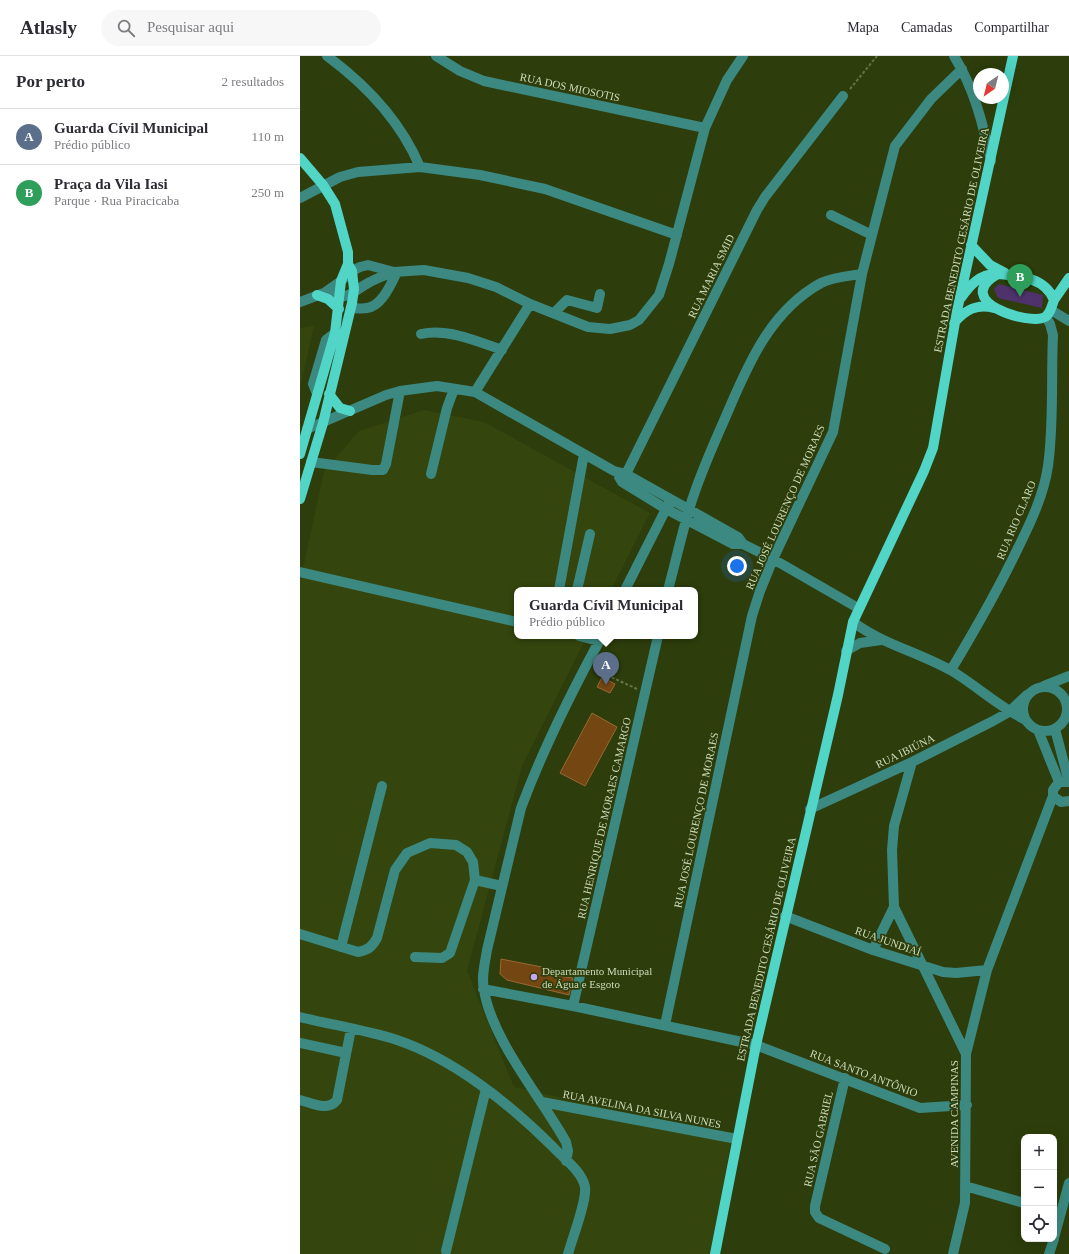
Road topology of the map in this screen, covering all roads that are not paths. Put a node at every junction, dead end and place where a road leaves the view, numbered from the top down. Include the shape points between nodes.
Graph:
1 (327, 56) edge
2 (436, 56) edge
3 (954, 56) edge
4 (1013, 56) edge
5 (740, 58) edge
6 (962, 69) junction
7 (844, 96) road end
8 (705, 128) junction
9 (300, 158) edge
10 (991, 161) junction
11 (420, 167) junction
12 (323, 185) junction
13 (300, 198) edge
14 (831, 215) dead end
15 (677, 235) junction
16 (872, 235) junction
17 (971, 245) junction
18 (350, 268) junction
19 (966, 269) junction
20 (395, 272) junction
21 (862, 274) junction
22 (998, 274) junction
23 (1009, 275) junction
24 (1069, 277) edge
25 (341, 281) junction
26 (972, 285) junction
27 (1046, 287) junction
28 (320, 294) junction
29 (354, 294) junction
30 (600, 294) dead end
31 (339, 297) junction
32 (300, 302) edge
33 (986, 302) junction
34 (958, 303) junction
35 (530, 304) junction
36 (351, 308) junction
37 (995, 308) junction
38 (339, 309) junction
39 (1050, 309) junction
40 (554, 314) junction
41 (1069, 321) edge
42 (954, 323) junction
43 (421, 334) dead end
44 (502, 350) junction
45 (454, 389) junction
46 (400, 391) junction
47 (475, 392) junction
48 (329, 394) junction
49 (350, 411) junction
50 (323, 422) junction
51 (307, 429) junction
52 (300, 454) edge
53 (584, 454) junction
54 (311, 462) junction
55 (431, 474) dead end
56 (303, 477) edge
57 (624, 478) junction
58 (300, 499) edge
59 (670, 499) junction
60 (666, 509) junction
61 (689, 509) junction
62 (686, 520) junction
63 (590, 534) dead end
64 (743, 544) junction
65 (773, 559) junction
66 (300, 572) edge
67 (560, 587) edge
68 (578, 587) edge
69 (627, 587) edge
70 (669, 587) edge
71 (858, 608) junction
72 (514, 621) edge
73 (853, 622) junction
74 (599, 639) edge
75 (657, 639) edge
76 (881, 640) junction
77 (846, 651) junction
78 (951, 670) junction
79 (1069, 676) edge
80 (1044, 686) junction
81 (1027, 695) junction
82 (1068, 703) edge
83 (1009, 712) junction
84 (1026, 720) junction
85 (1055, 728) junction
86 (1038, 730) junction
87 (912, 762) junction
88 (1066, 782) edge
89 (382, 786) dead end
90 (1053, 796) junction
91 (1069, 801) edge
92 (810, 809) junction
93 (475, 880) junction
94 (502, 886) junction
95 (894, 907) junction
96 (785, 916) junction
97 (300, 934) edge
98 (341, 947) junction
99 (873, 950) junction
100 (415, 957) dead end
101 (923, 966) junction
102 (987, 970) junction
103 (483, 989) junction
104 (574, 1006) junction
105 (300, 1017) edge
106 (665, 1025) junction
107 (351, 1029) junction
108 (300, 1043) edge
109 (756, 1045) junction
110 (346, 1053) junction
111 (966, 1054) junction
112 (845, 1078) junction
113 (486, 1089) junction
114 (300, 1100) edge
115 (542, 1102) junction
116 (967, 1105) junction
117 (737, 1139) junction
118 (566, 1162) junction
119 (1069, 1184) edge
120 (965, 1186) junction
121 (1021, 1202) edge
122 (1061, 1215) edge
123 (1057, 1228) edge
124 (1053, 1242) edge
125 (885, 1250) dead end
126 (446, 1251) dead end
127 (568, 1254) edge
128 (715, 1254) edge
129 (952, 1254) edge
130 (1049, 1254) edge

1 - 11 street via 363,85 399,130
2 - 8 street, RUA DOS MIOSOTIS via 460,71 484,81
3 - 6 street
4 - 10 main road, ESTRADA BENEDITO CESÁRIO DE OLIVEIRA
5 - 8 street
6 - 10 street via 982,118
6 - 16 street, RUA JOSÉ LOURENÇO DE MORAES via 931,99 895,146
7 - 57 street, RUA MARIA SMID via 757,210
8 - 15 street
9 - 12 main road
10 - 17 main road, ESTRADA BENEDITO CESÁRIO DE OLIVEIRA
11 - 12 street via 358,172
11 - 15 street via 480,175 545,189
12 - 13 street
12 - 18 main road via 335,204
14 - 16 street
15 - 40 street via 659,295 639,320 630,325 610,329 588,327
16 - 21 street, RUA JOSÉ LOURENÇO DE MORAES
17 - 19 main road, ESTRADA BENEDITO CESÁRIO DE OLIVEIRA
17 - 23 main road via 990,265
18 - 20 street via 368,266
18 - 25 main road
18 - 29 main road
19 - 26 main road
19 - 34 main road, ESTRADA BENEDITO CESÁRIO DE OLIVEIRA
20 - 29 street via 370,282
20 - 35 street via 424,270 468,278 496,287
20 - 36 street via 387,291 377,302 368,308
21 - 61 street via 822,283 803,295 776,321 764,337 746,369
21 - 65 street, RUA JOSÉ LOURENÇO DE MORAES via 833,432
22 - 23 main road
22 - 26 main road via 986,274
22 - 33 main road via 984,285 983,294
23 - 27 main road via 1036,281
24 - 27 main road
24 - 39 main road
25 - 28 street
25 - 31 main road
26 - 33 main road
26 - 34 main road
27 - 39 main road
28 - 31 street
28 - 32 street
28 - 38 main road
29 - 31 street
29 - 36 main road
30 - 40 street via 597,308 567,300
31 - 38 main road
33 - 37 main road
34 - 42 main road, ESTRADA BENEDITO CESÁRIO DE OLIVEIRA
35 - 40 street
35 - 44 street
36 - 48 main road
37 - 39 main road via 1024,317 1038,318
37 - 42 main road via 972,308
38 - 51 main road via 335,333
39 - 41 street
39 - 78 street, RUA RIO CLARO via 1053,335 1051,418 1045,482 1024,536 996,594
42 - 71 main road, ESTRADA BENEDITO CESÁRIO DE OLIVEIRA via 933,448
43 - 44 street via 444,333
44 - 47 street
45 - 46 street via 437,386
45 - 47 street
45 - 55 street
46 - 49 street
46 - 54 street via 383,470
47 - 53 street
48 - 49 main road via 340,408
48 - 50 main road
49 - 50 street
50 - 51 street
50 - 54 main road
51 - 52 main road
53 - 57 street
53 - 67 street
54 - 56 main road
56 - 58 main road
57 - 59 street
57 - 60 street
59 - 60 street
59 - 61 street
60 - 62 street
60 - 69 street
61 - 62 street
61 - 64 street via 738,537
62 - 64 street via 733,544
62 - 70 street
63 - 68 street
64 - 65 street
65 - 71 street
65 - 106 street, RUA JOSÉ LOURENÇO DE MORAES via 752,616
66 - 72 street
71 - 73 main road, ESTRADA BENEDITO CESÁRIO DE OLIVEIRA
73 - 76 street
73 - 77 main road, ESTRADA BENEDITO CESÁRIO DE OLIVEIRA
74 - 94 street via 529,787
75 - 104 street, RUA HENRIQUE DE MORAES CAMARGO
76 - 77 street via 860,643
76 - 78 street
77 - 92 main road, ESTRADA BENEDITO CESÁRIO DE OLIVEIRA
78 - 83 street
79 - 80 street
80 - 81 street via 1034,689
80 - 82 street via 1059,691
81 - 83 street, RUA IBIÚNA
81 - 84 street via 1023,703
82 - 85 street via 1062,723
83 - 84 street
83 - 87 street, RUA IBIÚNA
84 - 86 street
85 - 86 street via 1047,731
85 - 88 street
86 - 88 street
87 - 92 street, RUA IBIÚNA
87 - 95 street via 894,826
88 - 90 street, AVENIDA CAMPINAS via 1053,790
89 - 98 street
90 - 91 street via 1061,802
90 - 102 street, AVENIDA CAMPINAS
92 - 96 main road, ESTRADA BENEDITO CESÁRIO DE OLIVEIRA
93 - 94 street
93 - 98 street via 474,862 467,852 456,845 430,843 407,853 395,870 374,945 358,952
93 - 100 street via 450,953 442,958
94 - 103 street via 487,950
95 - 99 street
95 - 101 street
96 - 99 street, RUA JUNDIAÍ
96 - 109 main road, ESTRADA BENEDITO CESÁRIO DE OLIVEIRA
97 - 98 street
99 - 101 street, RUA JUNDIAÍ
101 - 102 street, RUA JUNDIAÍ via 956,973
101 - 111 street
102 - 111 street, AVENIDA CAMPINAS
103 - 104 street, RUA SANTO ANTÔNIO
103 - 115 street via 490,1014 501,1038
104 - 106 street, RUA SANTO ANTÔNIO
105 - 107 street
106 - 109 street, RUA SANTO ANTÔNIO
107 - 110 street
107 - 113 street via 405,1044 441,1060
108 - 110 street
109 - 112 street, RUA SANTO ANTÔNIO
109 - 117 main road, ESTRADA BENEDITO CESÁRIO DE OLIVEIRA
110 - 114 street via 337,1100 333,1105 327,1107
111 - 116 street, AVENIDA CAMPINAS
112 - 116 street, RUA SANTO ANTÔNIO via 920,1108
112 - 125 street, RUA SÃO GABRIEL via 815,1212 819,1218
113 - 118 street via 540,1134
113 - 126 street
115 - 117 street, RUA AVELINA DA SILVA NUNES
115 - 118 street via 566,1142
116 - 120 street, AVENIDA CAMPINAS
117 - 128 main road, ESTRADA BENEDITO CESÁRIO DE OLIVEIRA
118 - 127 street via 579,1173 585,1187
119 - 122 street
120 - 121 street
120 - 129 street, AVENIDA CAMPINAS via 963,1215
122 - 123 street
124 - 130 street

